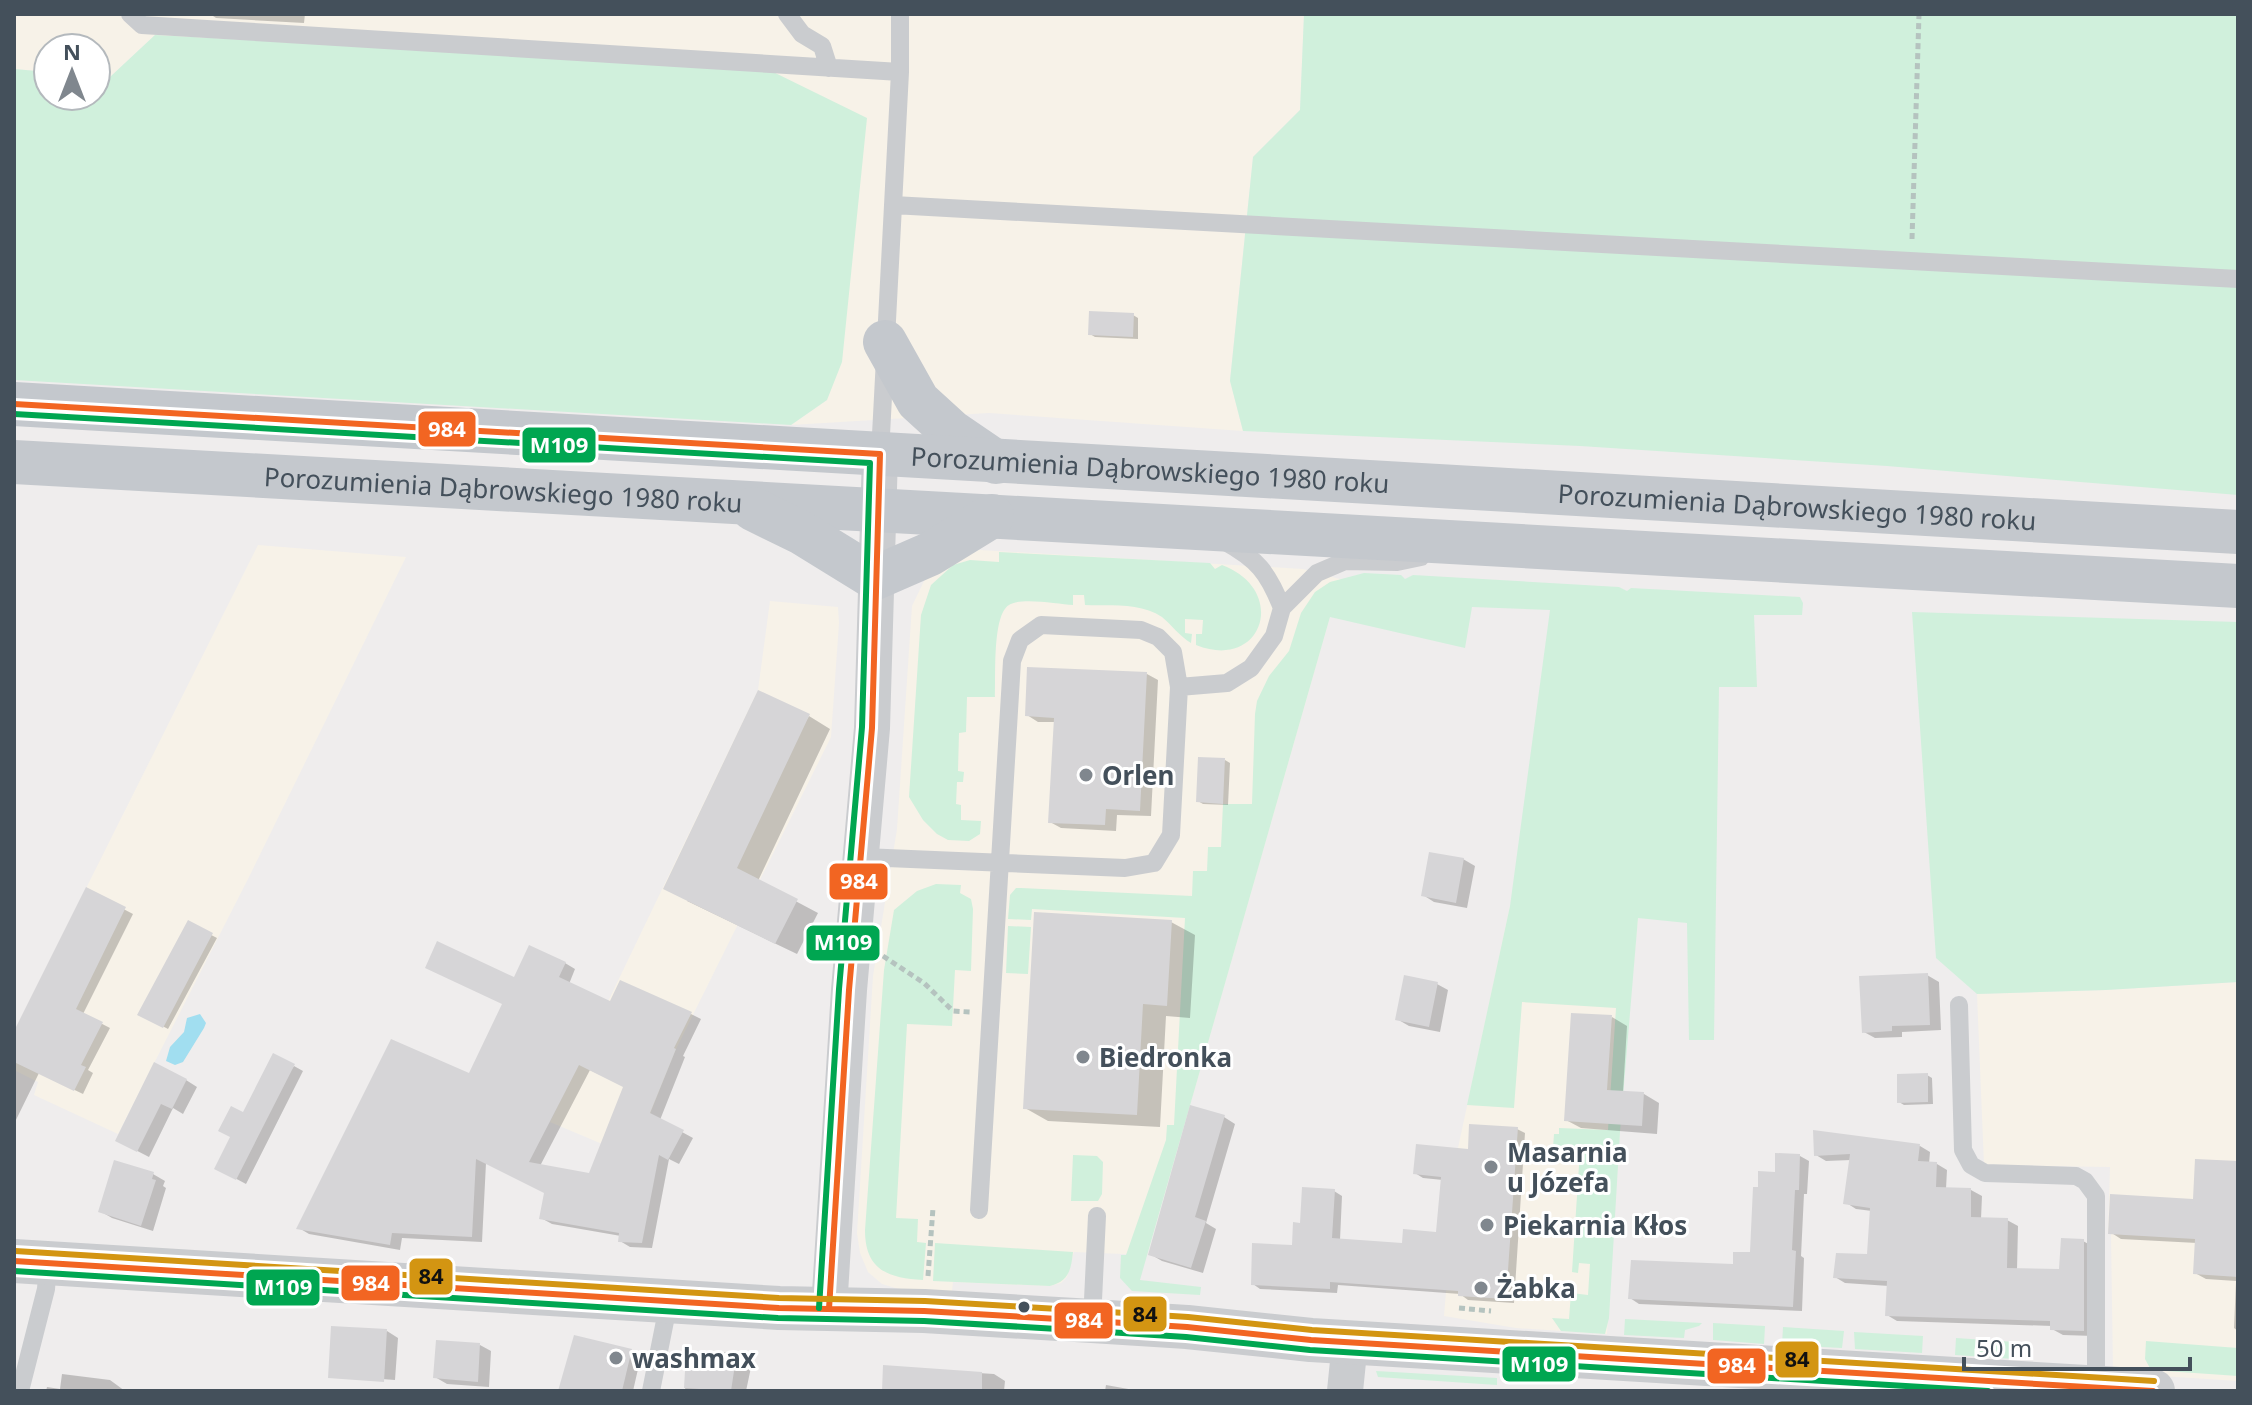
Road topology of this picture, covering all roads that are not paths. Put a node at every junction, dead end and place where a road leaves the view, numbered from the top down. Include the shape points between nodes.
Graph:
1 (130, 14) edge
2 (787, 14) edge
3 (900, 14) edge
4 (829, 68) junction
5 (900, 72) junction
6 (893, 205) junction
7 (2238, 279) edge
8 (885, 342) junction
9 (14, 404) edge
10 (880, 454) junction
11 (14, 462) edge
12 (996, 462) junction
13 (740, 502) junction
14 (877, 509) junction
15 (992, 516) junction
16 (1197, 527) junction
17 (2238, 532) edge
18 (1491, 546) junction
19 (875, 578) junction
20 (2238, 586) edge
21 (1282, 608) junction
22 (1179, 687) junction
23 (863, 857) junction
24 (999, 863) junction
25 (1959, 1005) dead end
26 (979, 1210) dead end
27 (1097, 1216) dead end
28 (31, 1262) edge
29 (669, 1301) junction
30 (829, 1309) junction
31 (1092, 1321) junction
32 (1350, 1342) junction
33 (1828, 1381) edge
34 (1963, 1385) edge
35 (2096, 1387) junction
36 (20, 1391) edge
37 (651, 1391) edge
38 (1345, 1391) edge
39 (2153, 1391) edge

1 - 4 lane via 142,25
2 - 4 lane via 802,34 822,46
3 - 5 lane
4 - 5 lane
5 - 6 lane
6 - 7 lane
6 - 8 lane
8 - 10 lane
8 - 12 main road via 918,401
9 - 10 main road, Porozumienia Dąbrowskiego 1980 roku
10 - 12 main road, Porozumienia Dąbrowskiego 1980 roku
10 - 14 street
11 - 13 main road, Porozumienia Dąbrowskiego 1980 roku
12 - 17 main road, Porozumienia Dąbrowskiego 1980 roku
13 - 14 main road, Porozumienia Dąbrowskiego 1980 roku
13 - 19 main road
14 - 15 main road, Porozumienia Dąbrowskiego 1980 roku
14 - 19 street
15 - 16 main road, Porozumienia Dąbrowskiego 1980 roku
15 - 19 main road via 930,554
16 - 18 main road, Porozumienia Dąbrowskiego 1980 roku
16 - 21 lane via 1258,563
18 - 20 main road, Porozumienia Dąbrowskiego 1980 roku
18 - 21 lane via 1397,562 1345,561 1317,573
19 - 23 street
21 - 22 lane via 1274,636 1251,668 1227,683
22 - 24 lane via 1171,835 1154,863 1125,868
22 - 24 lane via 1173,652 1141,630 1041,625 1020,640 1012,661
23 - 24 lane
23 - 30 street
24 - 26 lane
25 - 35 lane via 1963,1150 1971,1165 1985,1173 2076,1176 2096,1196
27 - 31 lane
28 - 29 street
28 - 36 lane via 46,1289
29 - 30 street
29 - 37 lane
30 - 31 street
31 - 32 street
32 - 33 street
32 - 38 street
33 - 34 street
34 - 35 street
35 - 39 street

